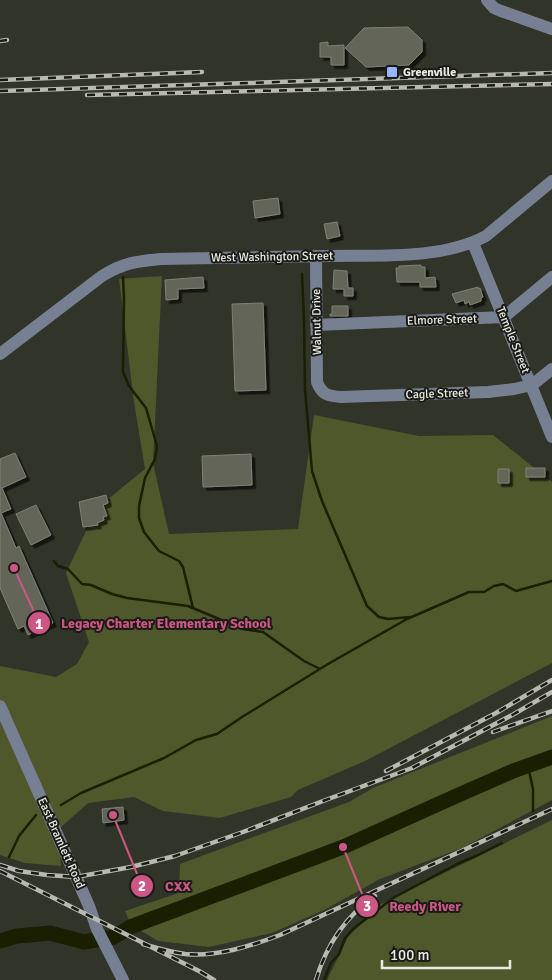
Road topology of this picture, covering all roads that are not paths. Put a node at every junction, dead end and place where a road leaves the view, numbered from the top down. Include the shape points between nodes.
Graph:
1 (486, 0) edge
2 (501, 6) edge
3 (552, 29) edge
4 (552, 181) edge
5 (474, 243) junction
6 (316, 256) junction
7 (552, 277) edge
8 (504, 317) junction
9 (316, 325) junction
10 (0, 354) edge
11 (552, 369) edge
12 (532, 386) junction
13 (320, 388) joint
14 (552, 437) edge
15 (0, 706) edge
16 (123, 980) edge

1 - 2 street via 494,8
2 - 3 street
4 - 5 street, West Washington Street
5 - 6 street, West Washington Street via 421,253
5 - 8 street, Temple Street
6 - 9 street, Walnut Drive
6 - 10 street, West Washington Street via 161,259 117,267
7 - 8 street
8 - 9 street, Elmore Street
8 - 12 street, Temple Street
9 - 13 street, Walnut Drive via 317,382
11 - 12 street
12 - 13 street, Cagle Street via 488,392 341,397 327,396
12 - 14 street, Temple Street
15 - 16 street, East Bramlett Road via 97,929

